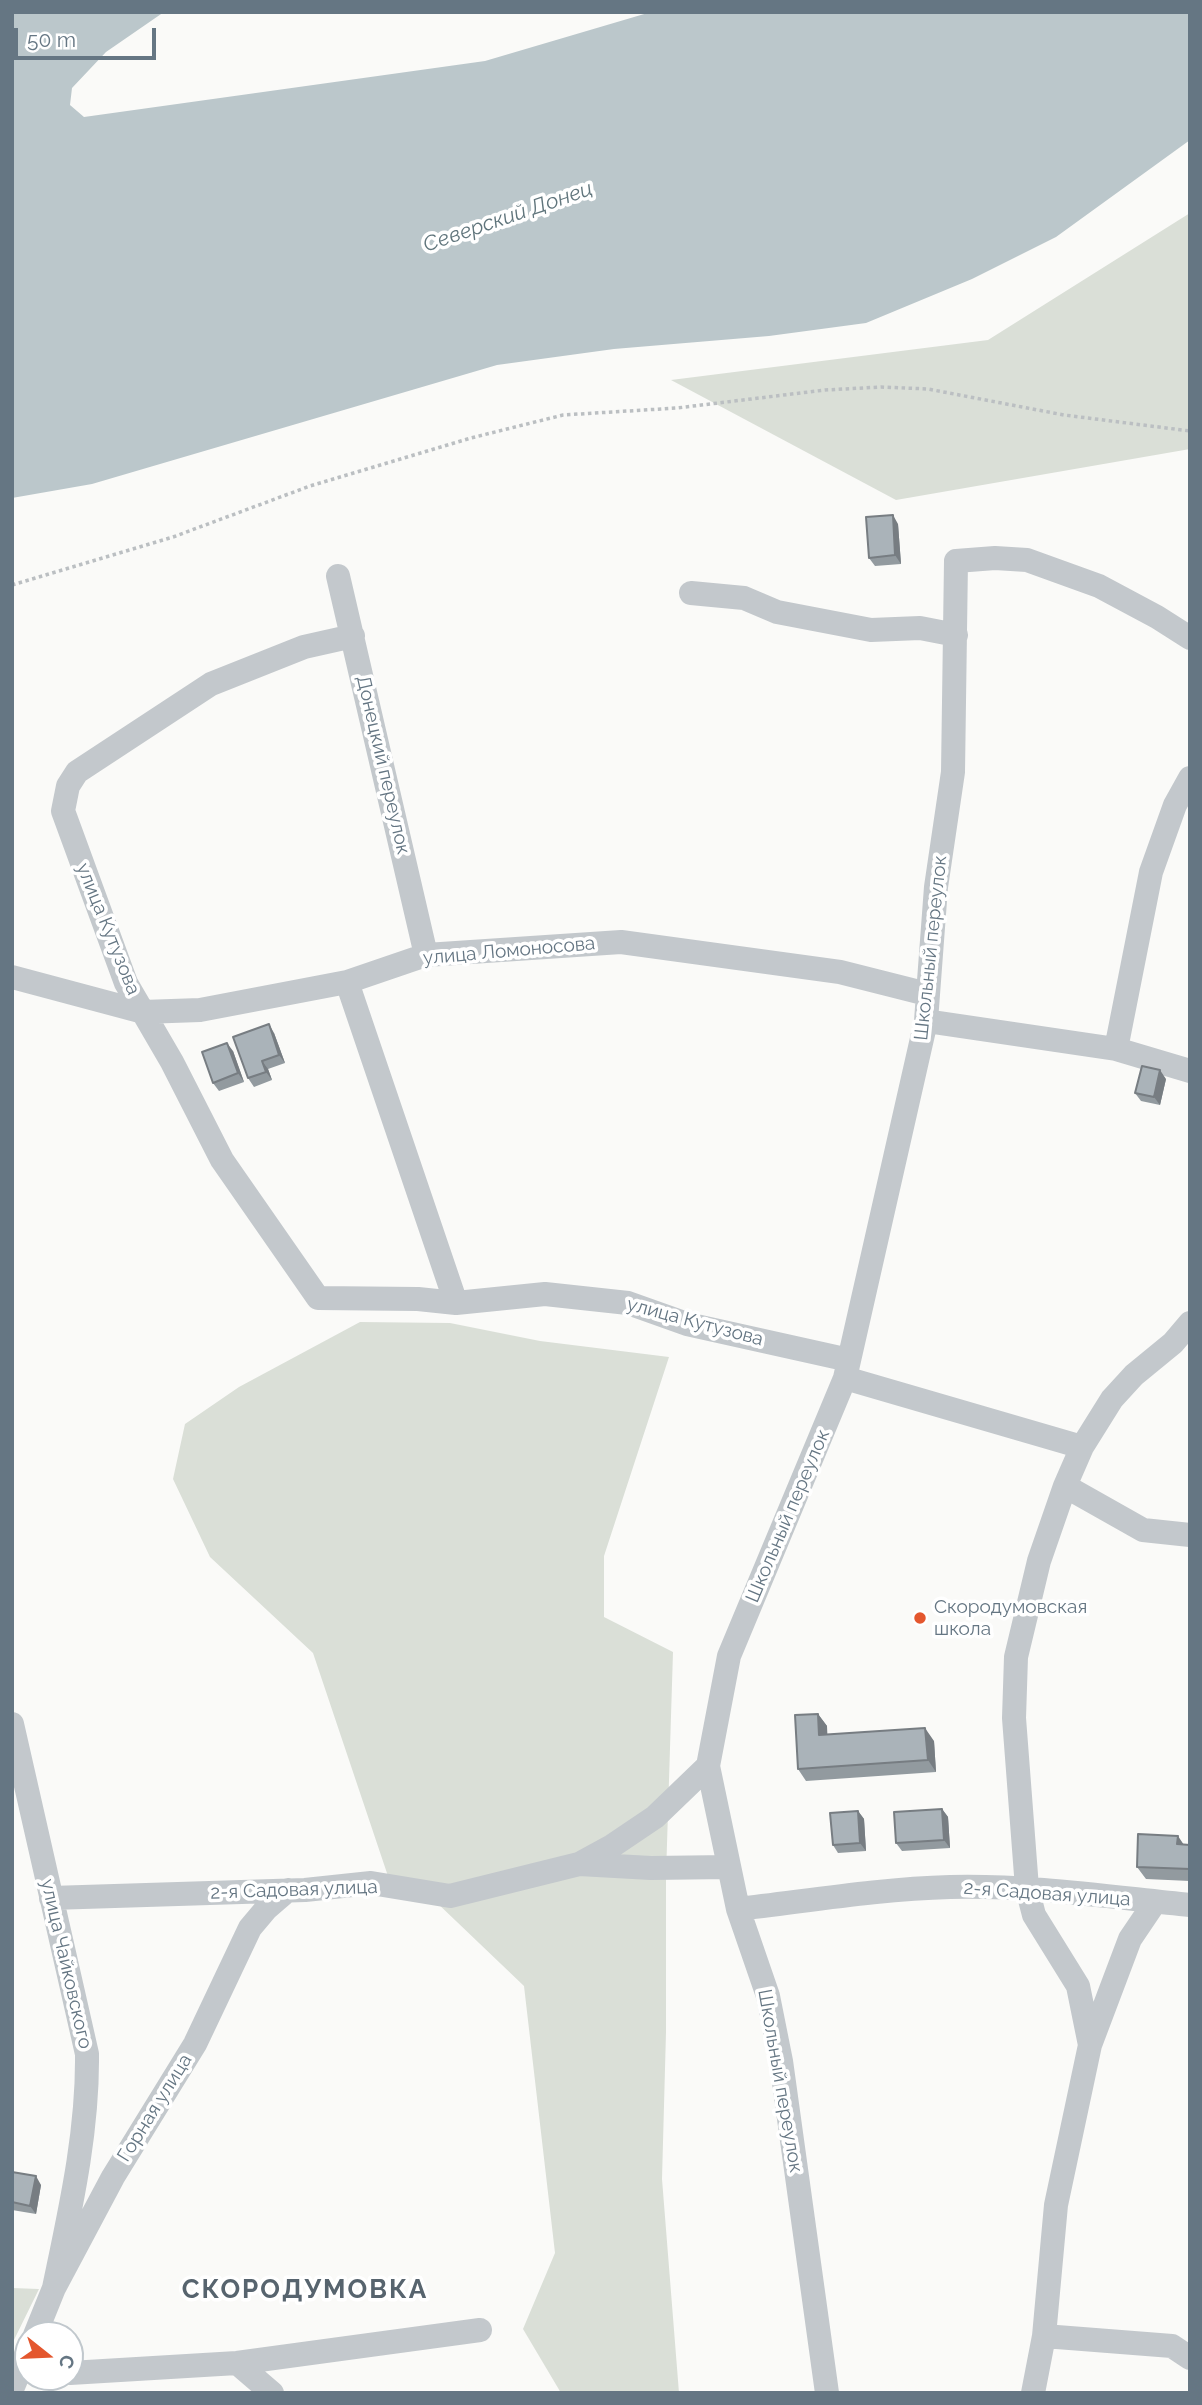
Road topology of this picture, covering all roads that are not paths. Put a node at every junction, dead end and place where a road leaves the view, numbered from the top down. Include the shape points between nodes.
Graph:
1 (338, 576) dead end
2 (691, 593) dead end
3 (956, 635) junction
4 (353, 636) junction
5 (1190, 638) edge
6 (1190, 778) edge
7 (426, 955) junction
8 (12, 977) edge
9 (347, 982) junction
10 (927, 994) junction
11 (143, 1012) junction
12 (926, 1021) junction
13 (1116, 1049) junction
14 (1190, 1071) edge
15 (456, 1303) junction
16 (1190, 1323) edge
17 (847, 1369) junction
18 (1082, 1447) junction
19 (1065, 1486) junction
20 (1190, 1535) edge
21 (12, 1724) edge
22 (708, 1766) junction
23 (579, 1864) junction
24 (728, 1867) junction
25 (1027, 1888) junction
26 (288, 1890) junction
27 (51, 1898) junction
28 (1156, 1902) junction
29 (1190, 1905) edge
30 (738, 1909) junction
31 (1090, 2045) junction
32 (54, 2288) junction
33 (41, 2321) edge
34 (480, 2330) dead end
35 (1044, 2336) junction
36 (1190, 2358) edge
37 (237, 2363) junction
38 (84, 2372) edge
39 (272, 2393) edge
40 (827, 2393) edge
41 (1033, 2393) edge

1 - 4 street, Донецкий переулок
2 - 3 street via 744,598 777,612 871,630 920,628
3 - 5 street, Школьный переулок via 956,561 995,558 1027,560 1099,586
3 - 10 street, Школьный переулок via 953,772 936,887
4 - 7 street, Донецкий переулок
4 - 11 street, улица Кутузова via 304,647 211,684 77,772 68,786 63,811 126,983
6 - 13 street via 1175,805 1151,872
7 - 9 street, улица Ломоносова
7 - 10 street, улица Ломоносова via 621,942 840,972
8 - 11 street, улица Ломоносова
9 - 11 street, улица Ломоносова via 200,1010
9 - 15 street
10 - 12 street, Школьный переулок
11 - 15 street, улица Кутузова via 222,1160 318,1298
12 - 13 street
12 - 17 street, Школьный переулок
13 - 14 street
15 - 17 street, улица Кутузова via 545,1294 628,1303
16 - 18 street via 1112,1399
17 - 18 street, улица Кутузова
17 - 22 street, Школьный переулок via 729,1656
18 - 19 street
19 - 20 street via 1143,1531
19 - 25 street via 1039,1561 1016,1657 1014,1718
21 - 27 street, улица Чайковского
22 - 23 street, 2-я Садовая улица via 655,1816
22 - 24 street, Школьный переулок
23 - 24 street
23 - 26 street, 2-я Садовая улица via 450,1896 370,1884
24 - 30 street, Школьный переулок
25 - 28 street, 2-я Садовая улица
25 - 30 street, 2-я Садовая улица via 903,1890
25 - 31 street via 1034,1915 1078,1986
26 - 27 street, 2-я Садовая улица
26 - 32 street, Горная улица via 250,1928 195,2044 113,2177
27 - 32 street, улица Чайковского via 87,2054 88,2097
28 - 29 street, 2-я Садовая улица
28 - 31 street via 1130,1939
30 - 40 street, Школьный переулок via 768,1996 781,2061
31 - 35 street via 1056,2205
32 - 33 street, Горная улица
34 - 37 street
35 - 36 street via 1172,2346
35 - 41 street
37 - 38 street
37 - 39 street

